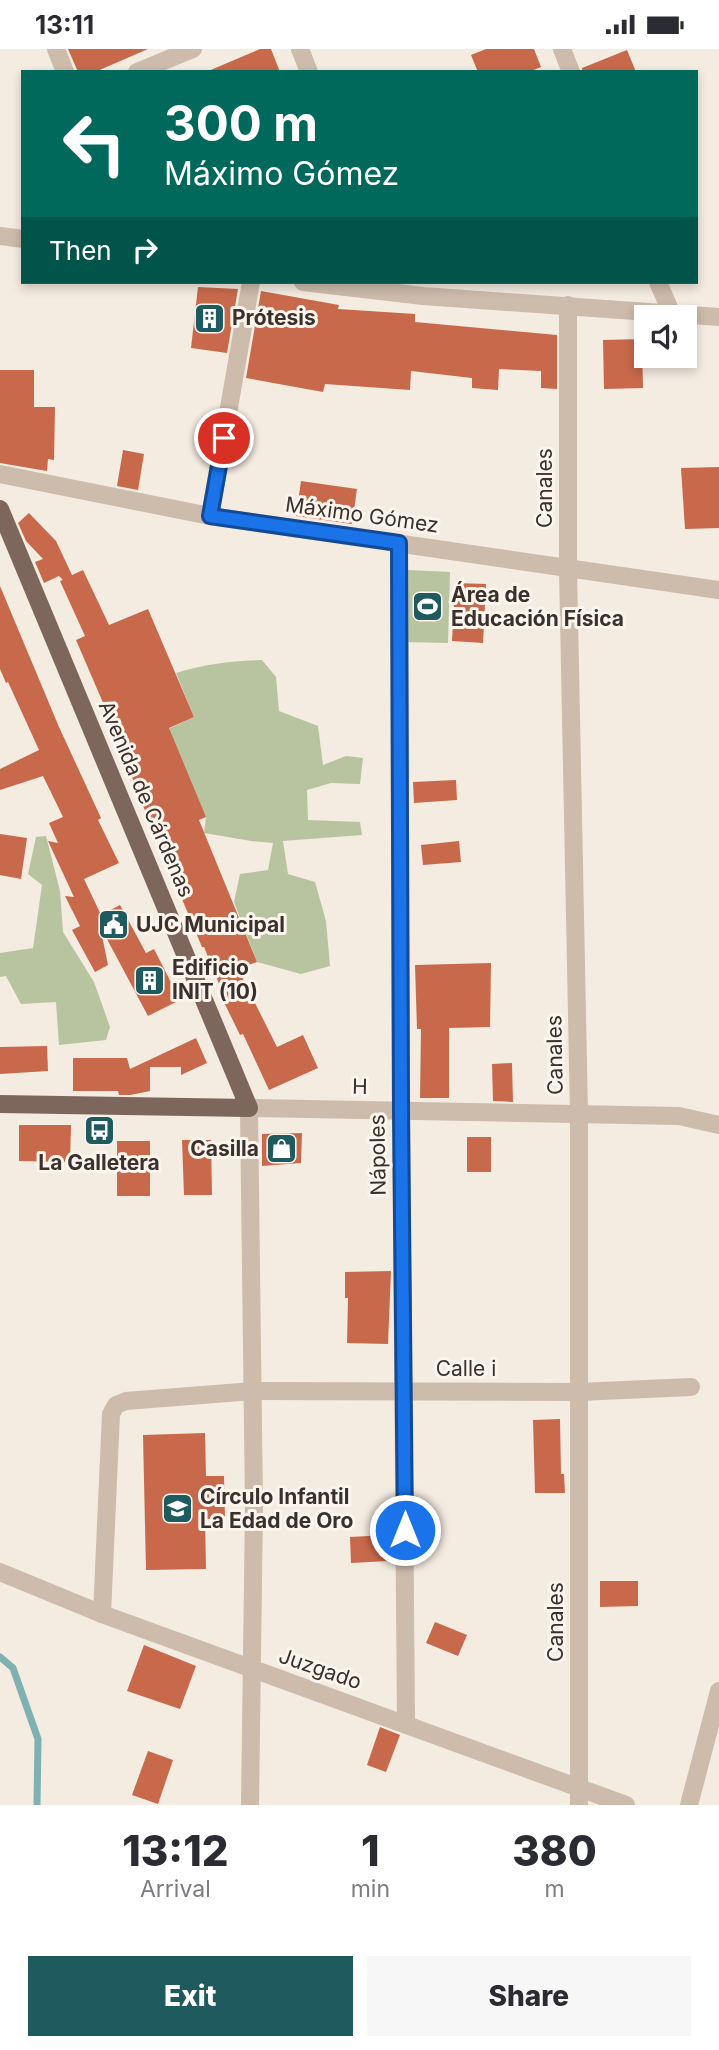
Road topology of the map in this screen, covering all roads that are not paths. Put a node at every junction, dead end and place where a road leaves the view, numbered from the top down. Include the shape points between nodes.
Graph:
1 (56, 49) edge
2 (193, 49) edge
3 (300, 49) edge
4 (562, 49) edge
5 (64, 70) edge
6 (142, 70) edge
7 (308, 70) edge
8 (570, 70) edge
9 (0, 236) edge
10 (21, 239) edge
11 (251, 284) edge
12 (322, 284) edge
13 (659, 284) edge
14 (568, 305) junction
15 (668, 305) edge
16 (634, 309) edge
17 (697, 315) edge
18 (719, 317) edge
19 (0, 474) edge
20 (0, 509) edge
21 (210, 516) junction
22 (399, 543) junction
23 (568, 568) junction
24 (719, 590) edge
25 (0, 1104) edge
26 (250, 1108) junction
27 (401, 1111) junction
28 (579, 1114) junction
29 (719, 1125) edge
30 (691, 1387) dead end
31 (253, 1391) junction
32 (405, 1391) junction
33 (579, 1392) junction
34 (0, 1572) edge
35 (102, 1614) junction
36 (250, 1669) junction
37 (718, 1698) edge
38 (406, 1724) junction
39 (579, 1797) edge
40 (250, 1805) edge
41 (626, 1805) edge
42 (689, 1805) edge

1 - 5 street
2 - 6 street
3 - 7 street
4 - 8 street
9 - 10 street
11 - 21 street
12 - 14 street
13 - 15 street
14 - 16 street
14 - 23 street, Canales
17 - 18 street
19 - 21 street, Máximo Gómez
20 - 26 main road, Avenida de Cárdenas
21 - 22 street, Máximo Gómez
22 - 23 street, Máximo Gómez
22 - 27 street, Nápoles
23 - 24 street, Máximo Gómez
23 - 28 street, Canales
25 - 26 main road, H
26 - 27 street, H
26 - 31 street
27 - 28 street, H
27 - 32 street, Nápoles
28 - 29 street, H via 679,1116
28 - 33 street, Canales
30 - 33 street, Calle i
31 - 32 street, Calle i
31 - 35 street, Calle i via 116,1405 111,1414
31 - 36 street
32 - 33 street, Calle i
32 - 38 street, Nápoles
33 - 39 street, Canales
34 - 35 street, Juzgado
35 - 36 street, Juzgado
36 - 38 street, Juzgado
36 - 40 street
37 - 42 street
38 - 39 street, Juzgado
39 - 41 street, Juzgado

